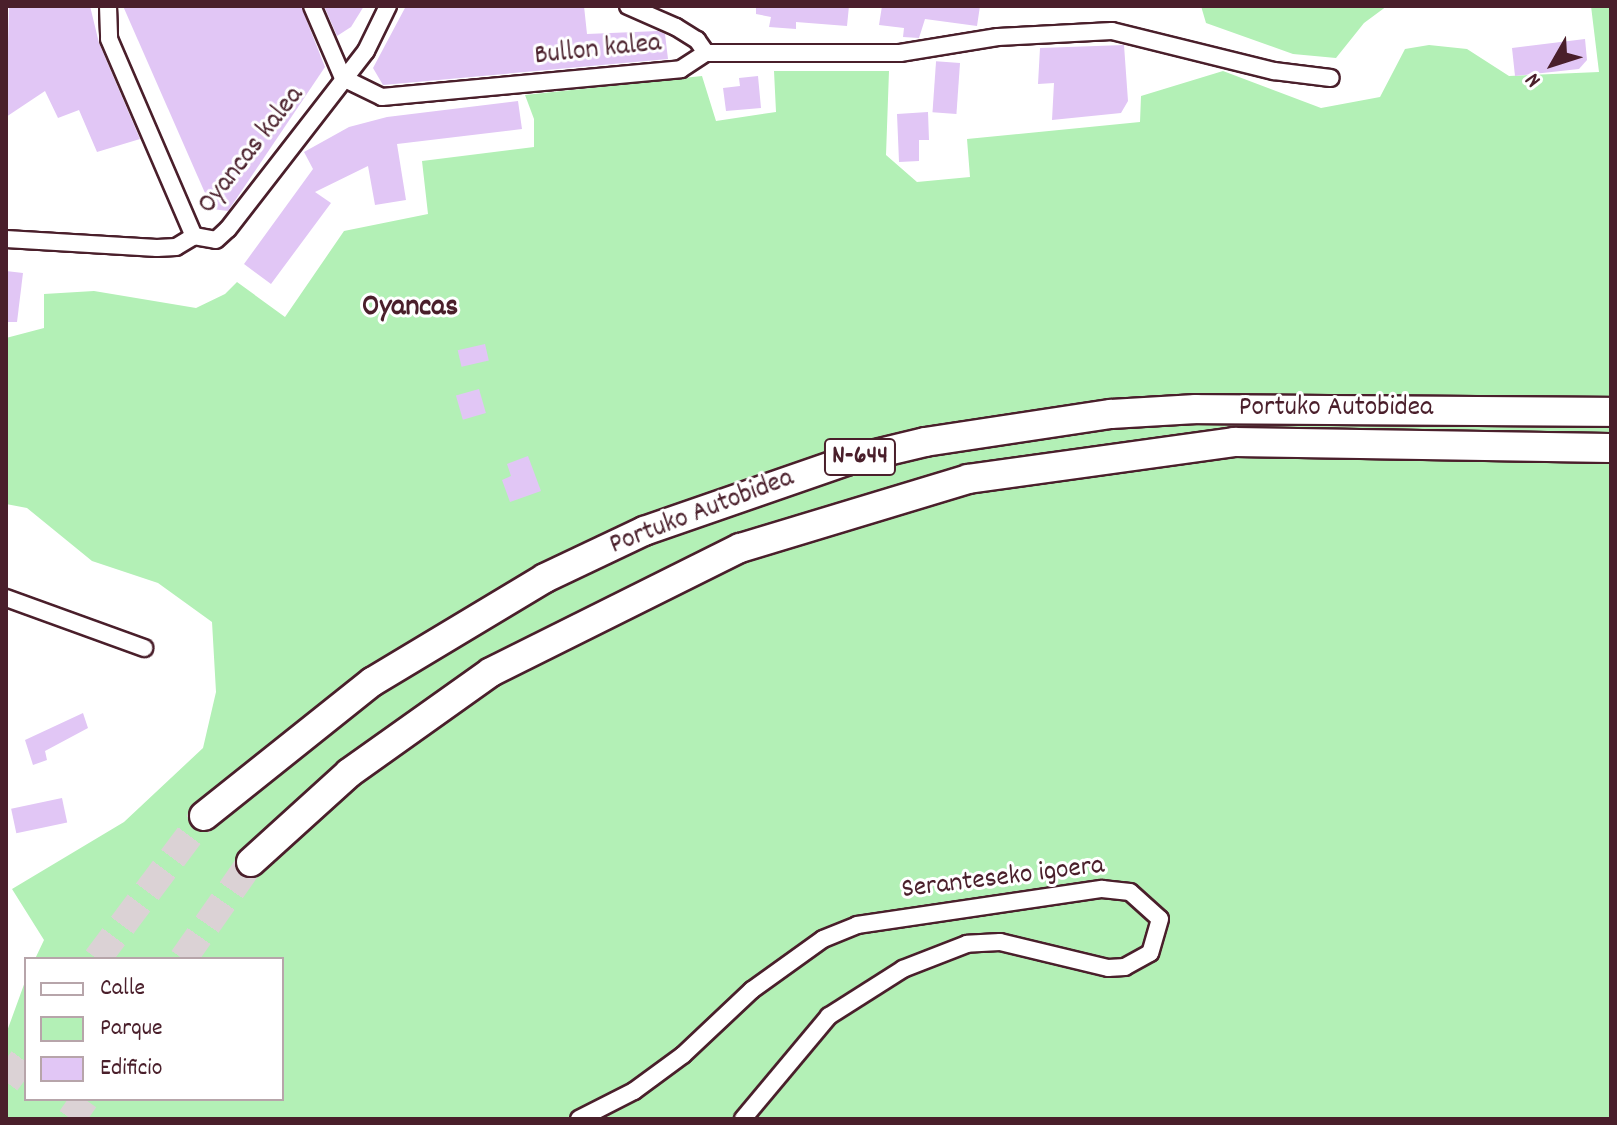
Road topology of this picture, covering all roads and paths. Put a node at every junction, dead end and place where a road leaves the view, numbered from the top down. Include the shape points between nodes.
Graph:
1 (108, 6) edge
2 (312, 6) edge
3 (388, 6) edge
4 (628, 6) edge
5 (706, 53) junction
6 (343, 78) junction
7 (1331, 78) dead end
8 (194, 236) junction
9 (6, 239) edge
10 (1611, 412) edge
11 (1611, 448) edge
12 (6, 598) edge
13 (144, 648) dead end
14 (204, 816) tunnel mouth
15 (251, 862) tunnel mouth
16 (579, 1119) edge
17 (743, 1119) edge

1 - 8 street via 109,39
2 - 6 street
3 - 6 street via 366,51
4 - 5 street via 676,27
5 - 6 street, Bullon kalea via 681,69 382,97
5 - 7 street, Bullon kalea via 900,53 998,37 1112,31 1274,71
6 - 8 street, Oyancas kalea via 228,229 216,240
8 - 9 street, Oyancas kalea via 176,247 157,248
10 - 14 highway, Portuko Autobidea / N-644 via 1182,410 940,439 846,461 644,531 545,578 372,682
11 - 15 highway, Portuko Autobidea / N-644 via 1234,442 968,479 740,548 491,672 349,773
12 - 13 street
16 - 17 street, Seranteseko igoera via 634,1091 683,1055 752,990 823,939 857,925 1102,889 1130,892 1160,919 1150,953 1125,967 1108,968 1000,942 967,944 903,969 829,1016

